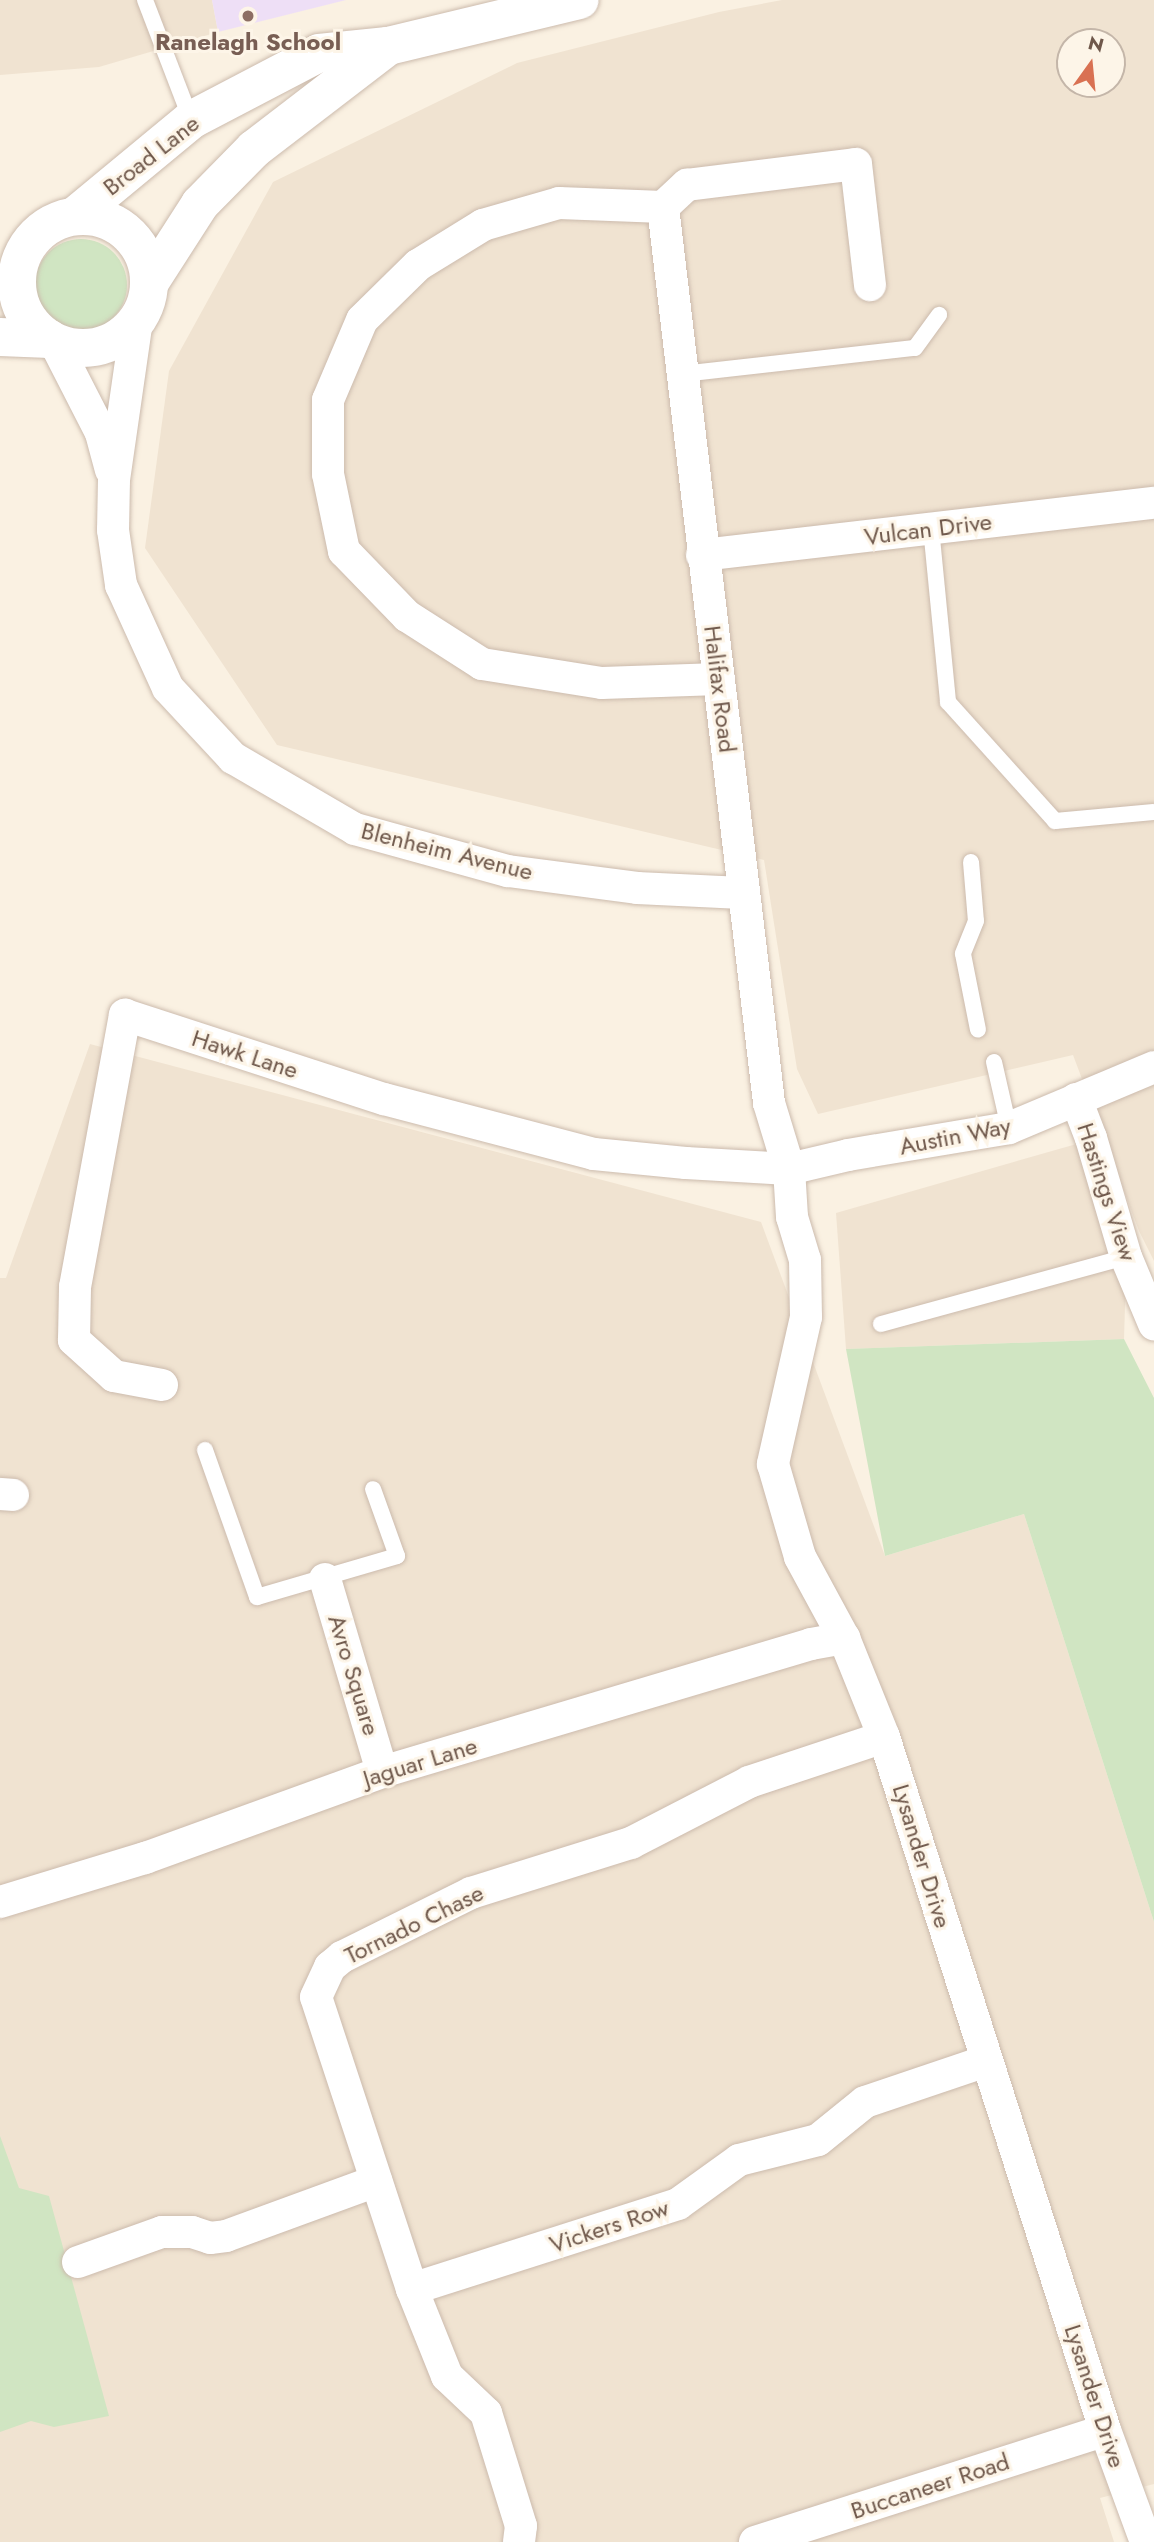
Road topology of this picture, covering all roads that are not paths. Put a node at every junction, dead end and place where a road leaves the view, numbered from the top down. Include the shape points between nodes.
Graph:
1 (145, 0) edge
2 (580, 0) edge
3 (388, 46) junction
4 (191, 120) junction
5 (663, 207) junction
6 (58, 223) junction
7 (0, 244) edge
8 (150, 282) junction
9 (870, 285) dead end
10 (939, 315) dead end
11 (138, 320) junction
12 (0, 337) edge
13 (52, 340) junction
14 (682, 374) junction
15 (114, 478) junction
16 (1154, 503) edge
17 (931, 528) junction
18 (702, 555) junction
19 (719, 679) junction
20 (1154, 812) edge
21 (971, 862) dead end
22 (742, 893) junction
23 (978, 1030) dead end
24 (994, 1062) dead end
25 (1154, 1067) edge
26 (1076, 1099) junction
27 (1009, 1128) junction
28 (789, 1169) junction
29 (1126, 1257) junction
30 (881, 1324) dead end
31 (1154, 1324) edge
32 (162, 1385) dead end
33 (205, 1450) dead end
34 (373, 1489) dead end
35 (325, 1578) junction
36 (844, 1637) junction
37 (884, 1737) junction
38 (382, 1772) junction
39 (0, 1902) edge
40 (986, 2061) junction
41 (376, 2181) junction
42 (79, 2262) dead end
43 (411, 2289) junction
44 (1105, 2430) junction
45 (519, 2542) edge
46 (755, 2542) edge
47 (1146, 2542) edge

1 - 4 lane
2 - 3 street, Broad Lane
3 - 4 street, Broad Lane via 319,53
3 - 8 street, Broad Lane via 254,149 200,204
4 - 6 street, Broad Lane
5 - 9 street via 687,185 856,164
5 - 14 street, Halifax Road
5 - 19 street via 559,203 483,225 418,265 362,320 357,331 328,400 328,474 344,551 407,616 482,664 602,683
6 - 7 street, Broad Lane
6 - 8 street via 97,217 118,225 135,240 146,260
6 - 13 street via 27,246 17,287 28,317
8 - 11 street
10 - 14 lane via 915,348
11 - 13 street via 108,344 71,347
11 - 15 street, Blenheim Avenue
12 - 13 street
13 - 15 street, Blenheim Avenue via 101,433
14 - 18 street, Halifax Road
15 - 22 street, Blenheim Avenue via 113,530 121,585 146,644 168,688 233,758 355,830 508,871 637,888
16 - 17 street, Vulcan Drive
17 - 18 street, Vulcan Drive
17 - 20 lane via 948,702 1055,821
18 - 19 street, Halifax Road
19 - 22 street, Halifax Road
21 - 23 lane via 976,921 963,954
22 - 28 street, Halifax Road via 769,1103
24 - 27 lane
25 - 26 street, Austin Way
26 - 27 street, Austin Way
26 - 29 street, Hastings View
27 - 28 street, Austin Way
28 - 32 street, Hawk Lane via 594,1154 384,1099 125,1015 75,1287 74,1340 114,1376
28 - 36 street, Lysander Drive via 792,1217 805,1260 806,1317 773,1464 800,1557
29 - 30 lane
29 - 31 street, Hastings View
33 - 35 lane via 257,1597
34 - 35 lane via 397,1556
35 - 38 street, Avro Square
36 - 37 street, Lysander Drive
36 - 38 street, Jaguar Lane
37 - 40 street, Lysander Drive
37 - 41 street, Tornado Chase via 749,1782 631,1843 471,1893 330,1967 316,1997
38 - 39 street, Jaguar Lane via 145,1858
40 - 43 street, Vickers Row via 866,2102 818,2140 739,2160 678,2204
40 - 44 street, Lysander Drive
41 - 42 street via 226,2236 162,2232
41 - 43 street, Tornado Chase
43 - 45 street, Tornado Chase via 447,2376 486,2413 522,2526
44 - 46 street, Buccaneer Road
44 - 47 street, Lysander Drive

